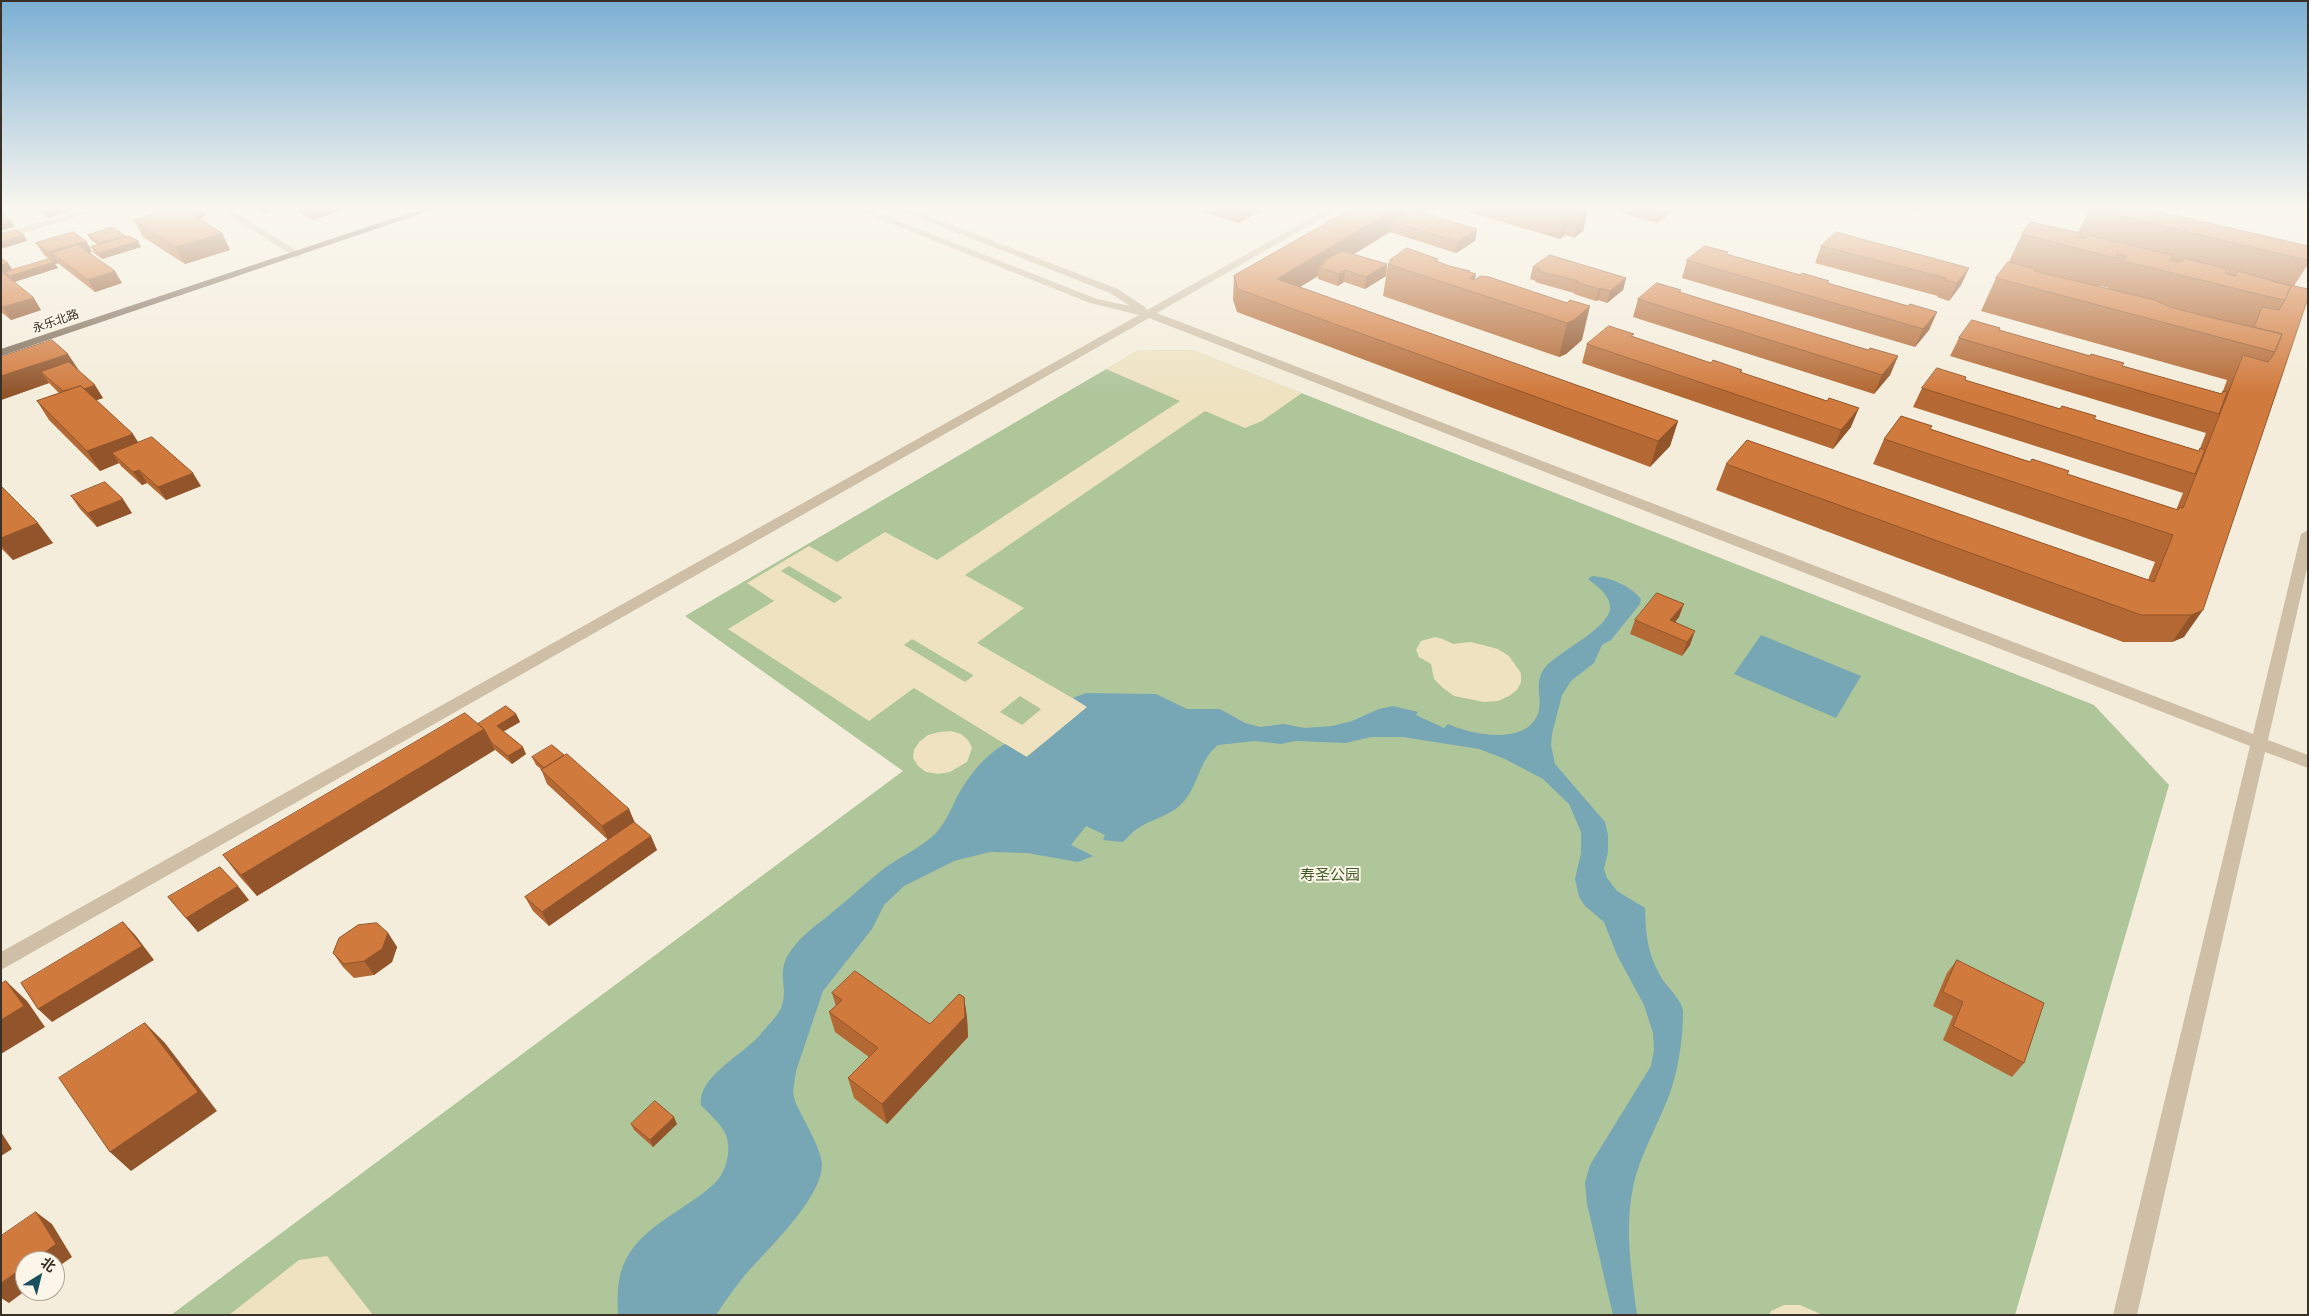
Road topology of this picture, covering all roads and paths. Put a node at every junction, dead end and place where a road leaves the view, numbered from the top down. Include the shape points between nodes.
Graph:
1 (248, 270) edge
2 (1016, 270) edge
3 (1061, 270) edge
4 (1225, 270) edge
5 (1148, 314) junction
6 (1, 353) edge
7 (2308, 534) edge
8 (2259, 743) junction
9 (2308, 762) edge
10 (1, 962) edge
11 (2126, 1315) edge

1 - 6 main road, 永乐北路
2 - 5 street via 1094,301
3 - 5 street via 1114,291
4 - 5 street
5 - 8 street
5 - 10 street
7 - 8 street
8 - 9 street
8 - 11 street

